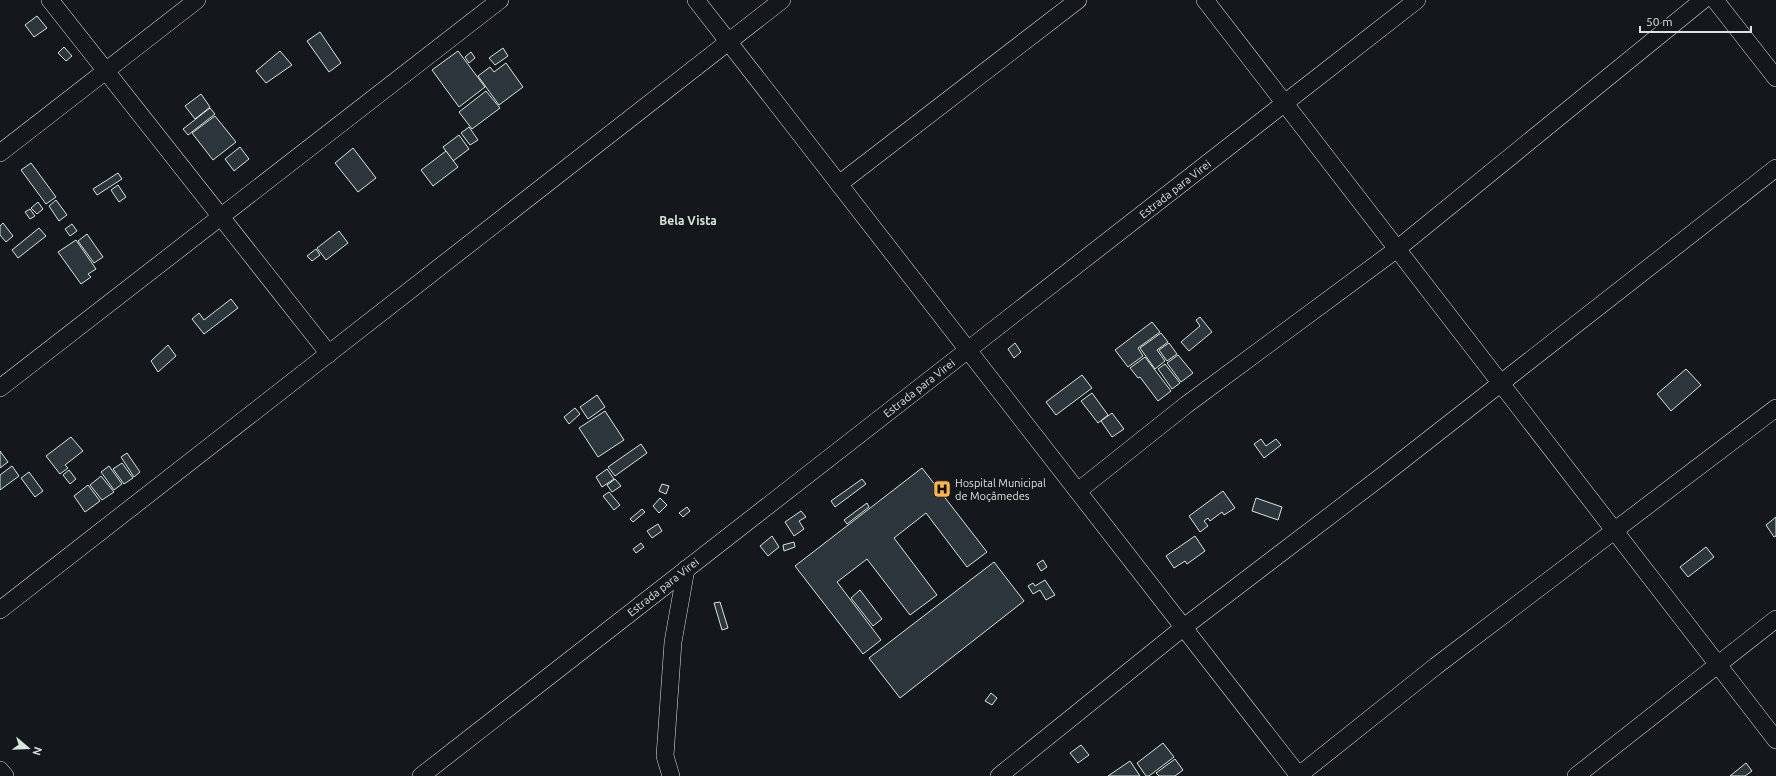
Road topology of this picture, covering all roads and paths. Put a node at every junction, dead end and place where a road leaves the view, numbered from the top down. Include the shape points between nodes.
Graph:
1 (50, 0) edge
2 (197, 0) edge
3 (500, 0) edge
4 (696, 0) edge
5 (782, 0) edge
6 (1078, 0) edge
7 (1205, 0) edge
8 (1417, 0) edge
9 (1703, 0) edge
10 (1715, 0) edge
11 (729, 42) junction
12 (106, 71) junction
13 (1776, 78) edge
14 (1285, 103) junction
15 (0, 153) edge
16 (1776, 168) edge
17 (839, 184) junction
18 (221, 216) junction
19 (1397, 249) junction
20 (968, 350) junction
21 (329, 354) junction
22 (1501, 383) junction
23 (0, 388) edge
24 (1776, 408) edge
25 (1078, 491) junction
26 (1615, 530) junction
27 (686, 569) junction
28 (0, 610) edge
29 (1776, 619) edge
30 (1184, 627) junction
31 (1718, 664) junction
32 (1776, 740) edge
33 (0, 770) edge
34 (5, 776) edge
35 (421, 776) edge
36 (671, 776) edge
37 (999, 776) edge
38 (1298, 776) edge
39 (1576, 776) edge

1 - 12 street
2 - 12 street
3 - 18 street
4 - 11 street
5 - 11 street
6 - 17 street
7 - 14 street
8 - 14 street, Estrada para Virei
9 - 19 street
10 - 13 street
11 - 17 street
11 - 21 street
12 - 15 street
12 - 18 street
14 - 19 street
14 - 20 street, Estrada para Virei
16 - 22 street
17 - 20 street
18 - 21 street
18 - 23 street
19 - 22 street
19 - 25 street via 1186,405
20 - 25 street
20 - 27 street, Estrada para Virei
21 - 28 street
22 - 26 street
22 - 30 street
24 - 26 street
25 - 30 street
26 - 31 street
26 - 38 street via 1436,666
27 - 35 street, Estrada para Virei
27 - 36 street via 673,642 665,756
29 - 31 street
30 - 37 street
30 - 38 street
31 - 32 street
31 - 39 street
33 - 34 street

